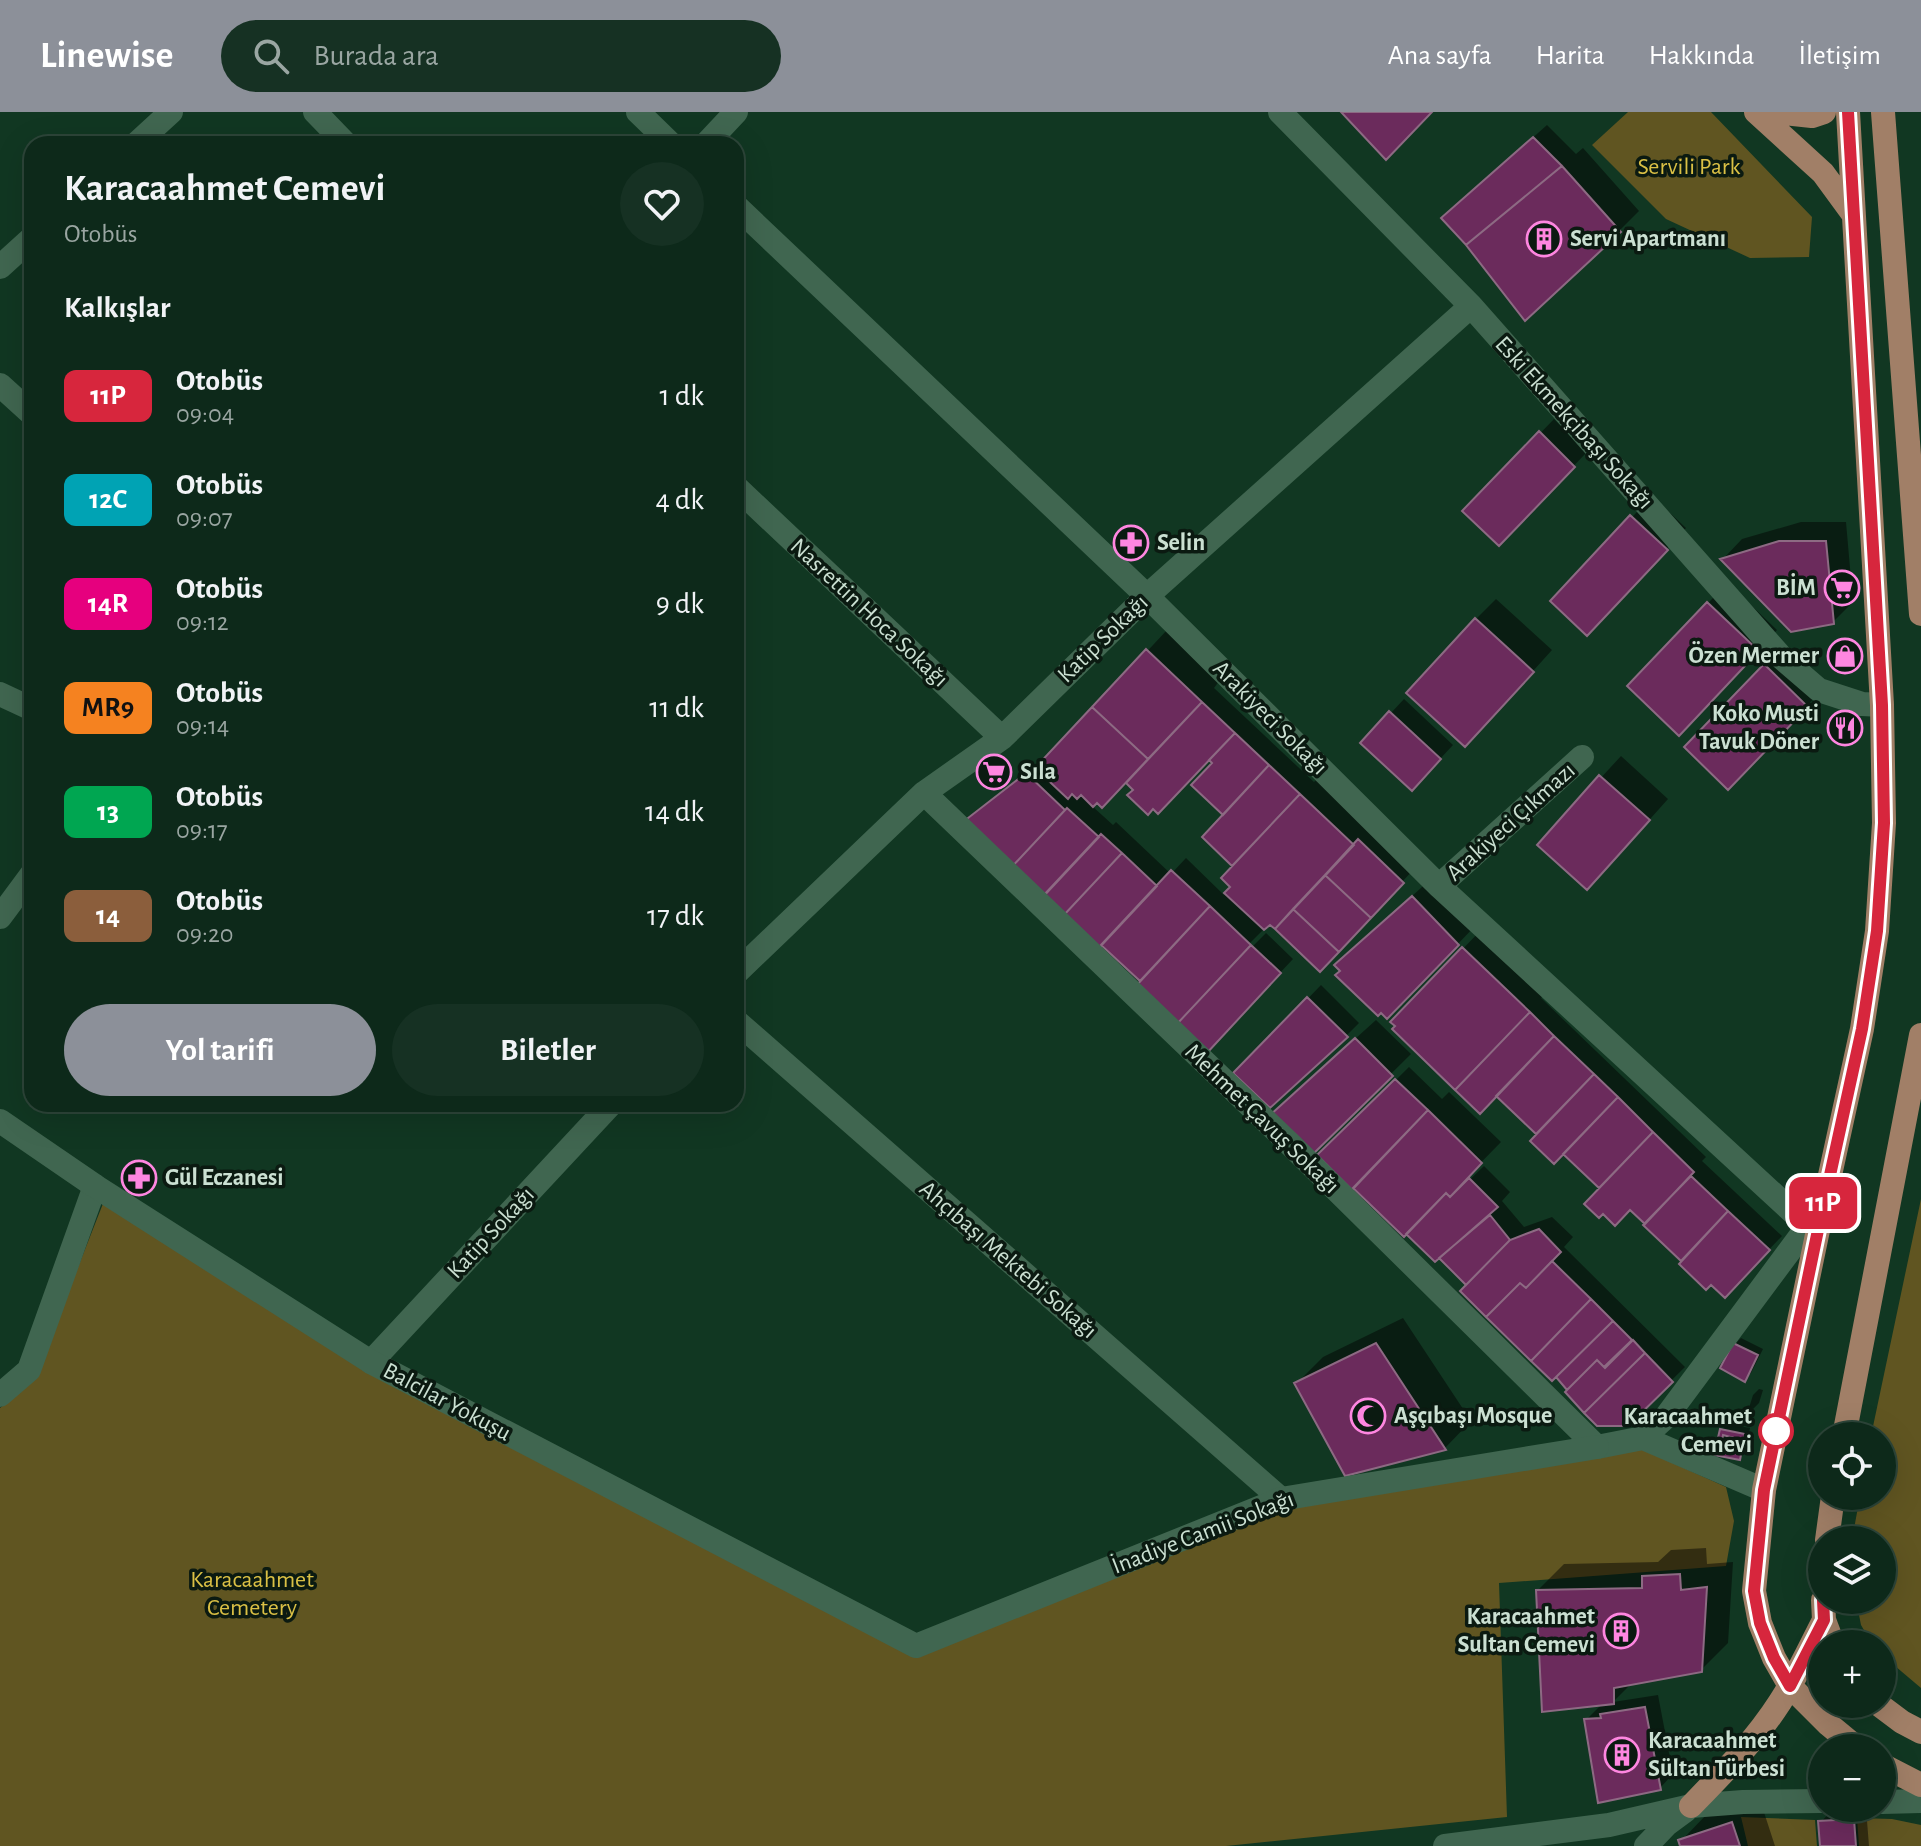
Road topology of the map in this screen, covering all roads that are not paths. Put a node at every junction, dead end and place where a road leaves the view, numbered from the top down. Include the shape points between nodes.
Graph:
1 (171, 112) edge
2 (315, 112) edge
3 (638, 112) edge
4 (736, 112) edge
5 (1280, 112) edge
6 (1756, 112) edge
7 (1775, 112) edge
8 (1824, 112) edge
9 (1848, 112) edge
10 (1883, 112) edge
11 (145, 136) edge
12 (338, 136) edge
13 (663, 136) edge
14 (714, 136) edge
15 (744, 214) edge
16 (1854, 216) junction
17 (24, 245) edge
18 (0, 267) edge
19 (1471, 306) junction
20 (0, 385) edge
21 (24, 407) edge
22 (744, 495) edge
23 (1147, 596) junction
24 (1921, 614) edge
25 (0, 694) edge
26 (24, 705) edge
27 (1882, 705) junction
28 (1002, 738) junction
29 (1582, 757) dead end
30 (924, 793) junction
31 (24, 885) edge
32 (1439, 886) junction
33 (0, 917) edge
34 (744, 965) edge
35 (744, 1028) edge
36 (1921, 1035) edge
37 (604, 1112) edge
38 (0, 1121) edge
39 (95, 1186) junction
40 (1813, 1228) junction
41 (371, 1362) junction
42 (0, 1395) edge
43 (1847, 1422) edge
44 (1643, 1438) junction
45 (1597, 1447) junction
46 (1764, 1490) junction
47 (1281, 1499) junction
48 (1822, 1614) edge
49 (916, 1646) joint
50 (1790, 1686) junction
51 (1896, 1718) edge
52 (1921, 1732) edge
53 (1840, 1734) edge
54 (1896, 1772) edge
55 (1921, 1785) edge
56 (1808, 1801) edge
57 (1921, 1801) edge
58 (1896, 1802) edge
59 (1691, 1806) junction
60 (1445, 1846) edge
61 (1646, 1846) edge

1 - 11 street
2 - 12 street
3 - 13 street
4 - 14 street
5 - 19 street, Eski Ekmekçibaşı Sokağı
6 - 16 main road via 1823,173
7 - 8 main road
9 - 16 main road
10 - 24 main road
15 - 23 street, Arakiyeci Sokağı
16 - 27 main road
17 - 18 street
19 - 23 street, Katip Sokağı
19 - 27 street, Eski Ekmekçibaşı Sokağı via 1783,659 1819,690
20 - 21 street
22 - 28 street, Nasrettin Hoca Sokağı
23 - 28 street, Katip Sokağı
23 - 32 street, Arakiyeci Sokağı
25 - 26 street
27 - 40 main road via 1884,823 1877,931 1862,1029
28 - 30 street, Katip Sokağı
29 - 32 street, Arakiyeci Çıkmazı
30 - 34 street, Katip Sokağı
30 - 45 street, Mehmet Çavuş Sokağı
31 - 33 street
32 - 40 street, Arakiyeci Sokağı
35 - 47 street, Ahçıbaşı Mektebi Sokağı
36 - 43 main road
37 - 41 street, Katip Sokağı
38 - 39 street, Balcilar Yokuşu
39 - 41 street, Balcilar Yokuşu
39 - 42 street via 29,1370
40 - 44 street via 1666,1417
40 - 46 main road
41 - 49 street, Balcilar Yokuşu
44 - 45 street, İnadiye Camii Sokağı
44 - 46 street
45 - 47 street, İnadiye Camii Sokağı
46 - 50 main road via 1754,1591 1760,1623
47 - 49 street, İnadiye Camii Sokağı
48 - 50 main road
50 - 53 main road
50 - 59 main road via 1734,1762
51 - 52 main road
54 - 55 main road
56 - 59 street
57 - 58 street
59 - 60 street via 1609,1825
59 - 61 street

